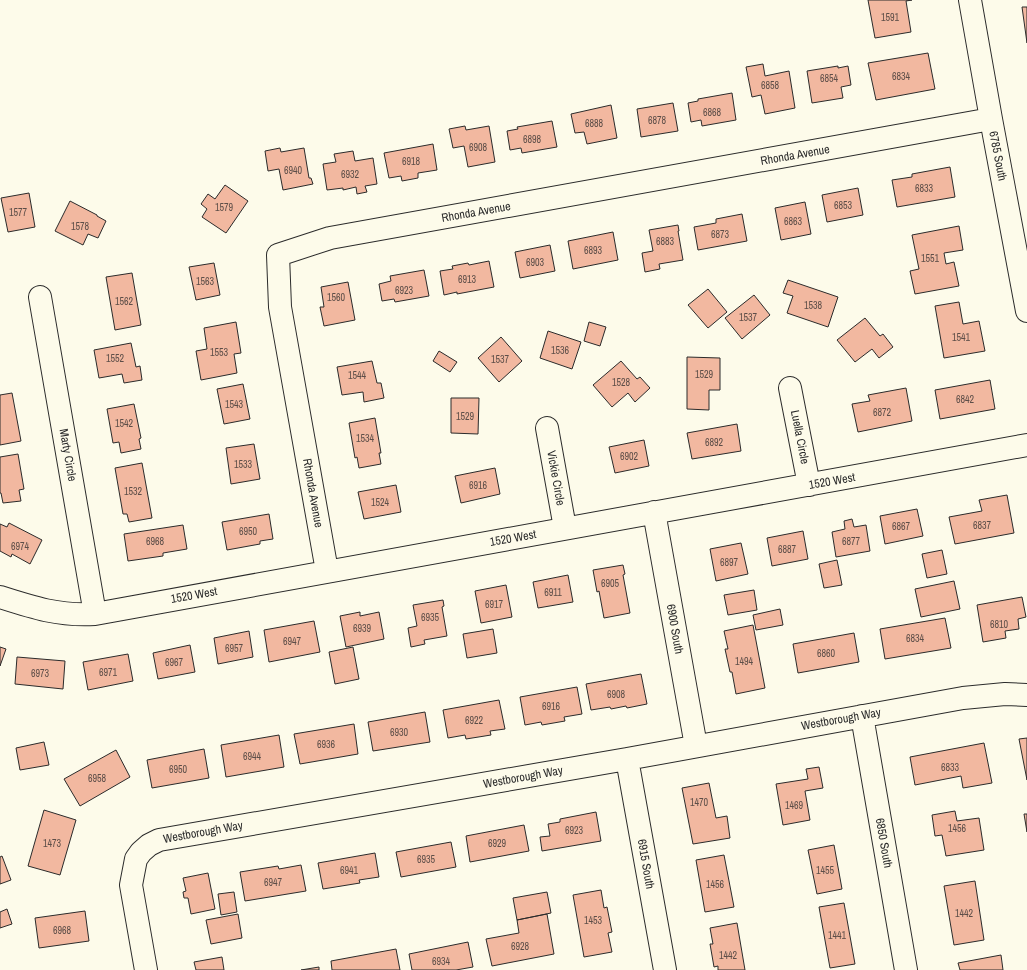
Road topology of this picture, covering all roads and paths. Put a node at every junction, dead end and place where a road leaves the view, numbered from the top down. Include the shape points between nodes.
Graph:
1 (970, 0) edge
2 (991, 119) junction
3 (40, 297) dead end
4 (1027, 311) edge
5 (790, 388) dead end
6 (547, 428) dead end
7 (1027, 445) edge
8 (809, 485) junction
9 (654, 512) junction
10 (565, 528) junction
11 (327, 571) junction
12 (0, 597) edge
13 (95, 614) junction
14 (1027, 695) edge
15 (862, 716) junction
16 (696, 746) junction
17 (627, 759) junction
18 (144, 970) edge
19 (665, 970) edge
20 (906, 970) edge

1 - 2 street, 6785 South
2 - 4 street, 6785 South
2 - 11 street, Rhonda Avenue via 330,238 278,255 280,306
3 - 13 street, Marty Circle
5 - 8 street, Luella Circle
6 - 10 street, Vickie Circle
7 - 8 street, 1520 West
8 - 9 street, 1520 West
9 - 10 street, 1520 West
9 - 16 street, 6900 South
10 - 11 street, 1520 West
11 - 13 street, 1520 West
12 - 13 street, 1520 West via 53,612
14 - 15 street, Westborough Way via 1004,694 963,698
15 - 16 street, Westborough Way
15 - 20 street, 6850 South
16 - 17 street, Westborough Way
17 - 18 street, Westborough Way via 159,840 149,845 136,859 131,885
17 - 19 street, 6915 South

